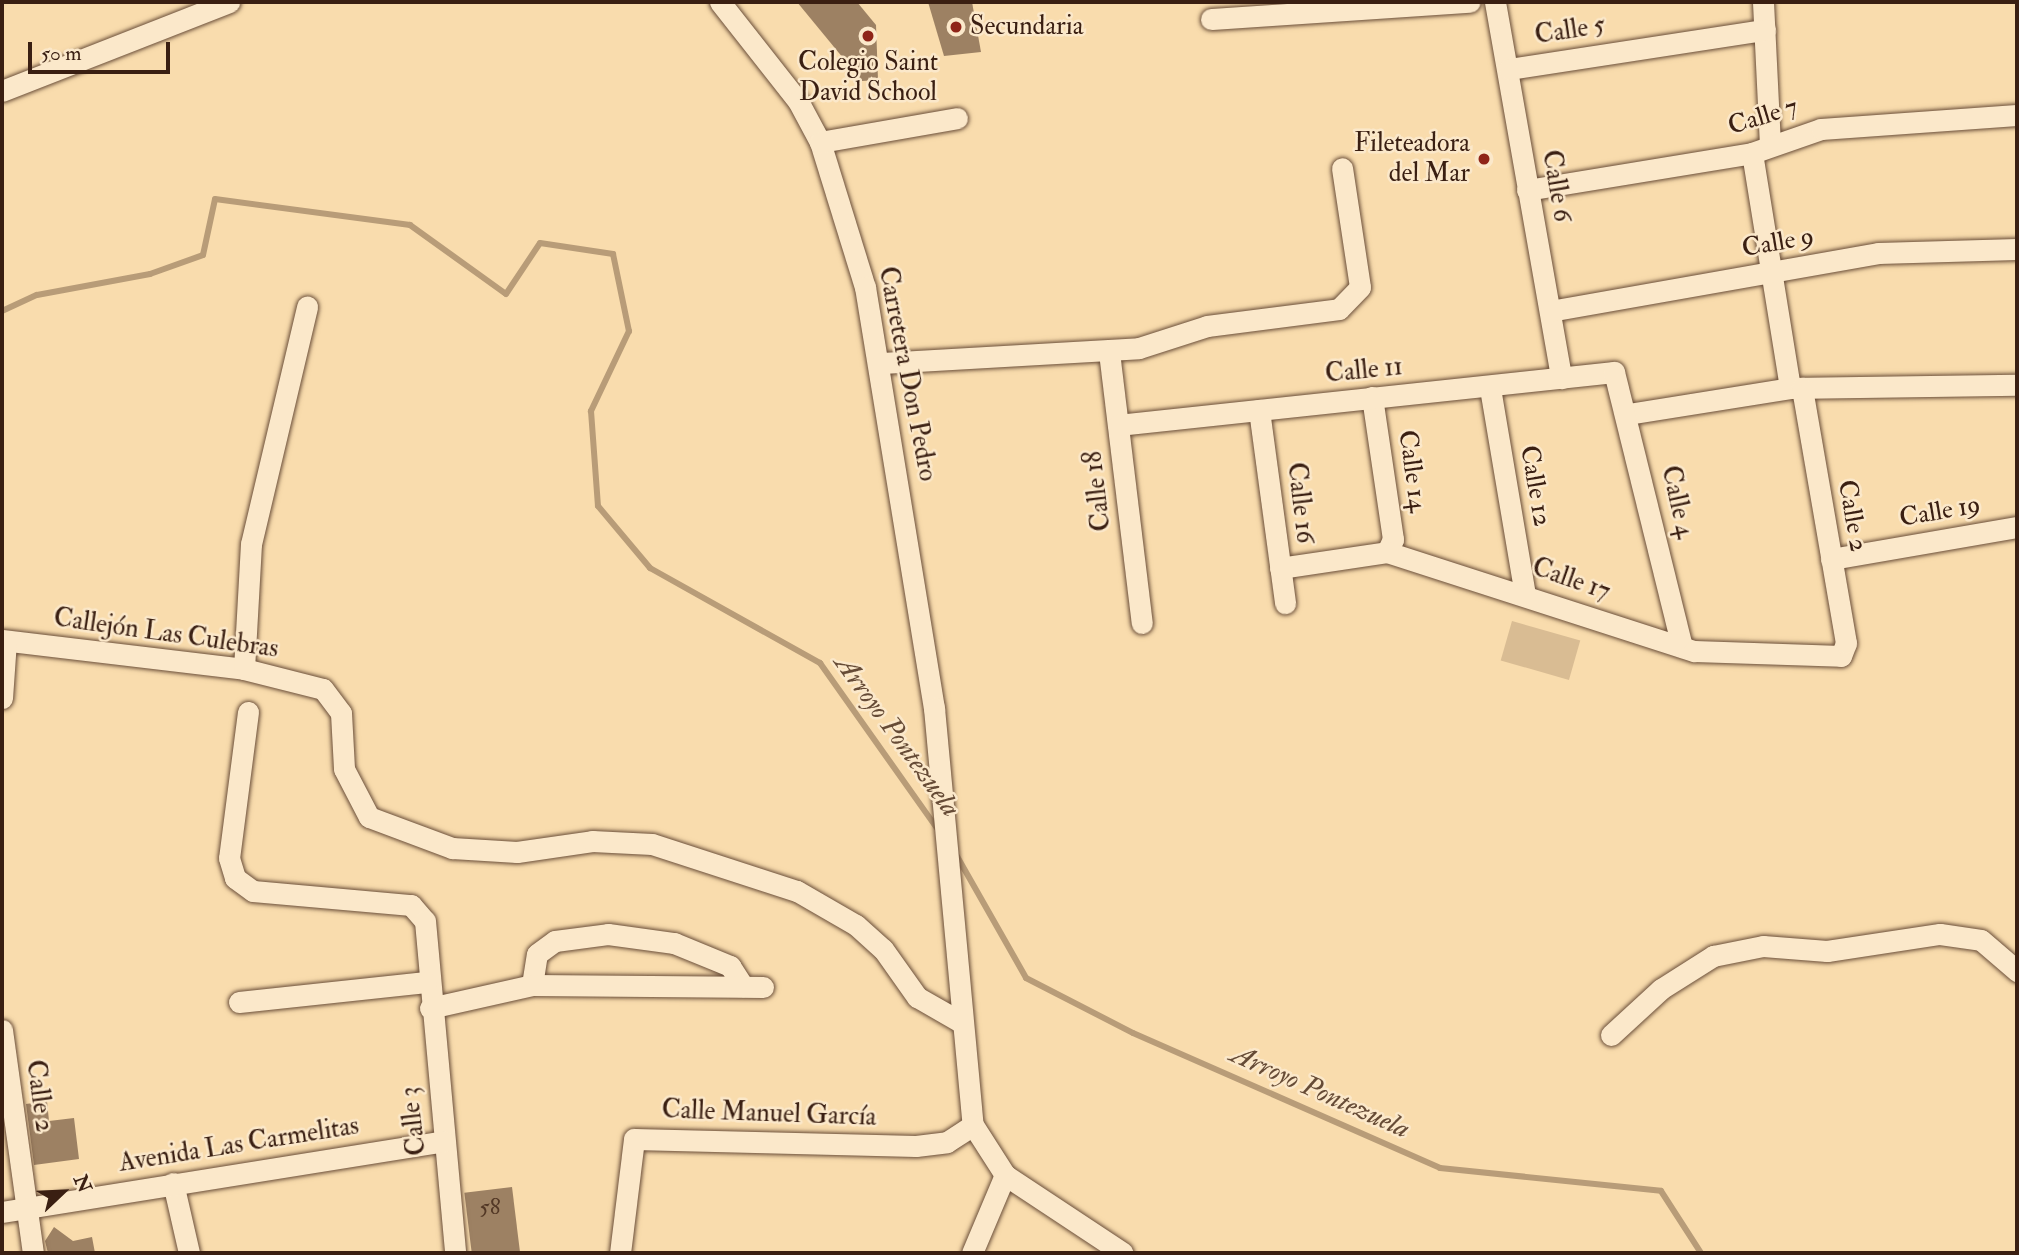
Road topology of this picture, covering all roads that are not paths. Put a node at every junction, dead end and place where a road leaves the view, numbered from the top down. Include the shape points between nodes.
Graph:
1 (229, 2) edge
2 (720, 2) edge
3 (1462, 2) edge
4 (1469, 2) edge
5 (1763, 2) edge
6 (1496, 3) edge
7 (1211, 19) dead end
8 (1765, 30) junction
9 (1509, 69) junction
10 (2, 91) edge
11 (2017, 114) edge
12 (957, 118) dead end
13 (820, 142) junction
14 (1761, 148) junction
15 (1342, 168) dead end
16 (1527, 190) junction
17 (2017, 249) edge
18 (1769, 274) junction
19 (307, 307) dead end
20 (1550, 311) junction
21 (1109, 352) junction
22 (882, 363) junction
23 (1614, 372) joint
24 (1561, 378) junction
25 (2017, 385) edge
26 (1490, 388) junction
27 (1796, 388) junction
28 (1373, 397) junction
29 (1259, 410) junction
30 (1628, 414) junction
31 (1118, 425) junction
32 (2017, 527) edge
33 (1387, 552) junction
34 (1831, 559) junction
35 (1280, 568) junction
36 (1525, 594) junction
37 (1285, 603) dead end
38 (1142, 623) dead end
39 (4, 640) edge
40 (1682, 647) junction
41 (1844, 653) joint
42 (244, 669) junction
43 (2, 698) edge
44 (248, 712) dead end
45 (2017, 971) edge
46 (426, 982) junction
47 (532, 985) junction
48 (239, 1002) dead end
49 (430, 1008) junction
50 (959, 1021) junction
51 (2, 1030) edge
52 (1611, 1035) dead end
53 (973, 1125) junction
54 (443, 1141) junction
55 (1005, 1175) junction
56 (173, 1183) junction
57 (26, 1208) junction
58 (2, 1212) edge
59 (33, 1253) edge
60 (189, 1253) edge
61 (455, 1253) edge
62 (620, 1253) edge
63 (972, 1253) edge
64 (1123, 1253) edge

1 - 10 street
2 - 13 street, Carretera Don Pedro via 798,101
3 - 4 street
3 - 7 street
5 - 8 street, Calle 2
6 - 9 street, Calle 6
8 - 9 street, Calle 5
8 - 14 street, Calle 2
9 - 16 street, Calle 6
11 - 14 street, Calle 7 via 1821,128
12 - 13 street
13 - 22 street, Carretera Don Pedro
14 - 16 street, Calle 7
14 - 18 street, Calle 2
15 - 21 street via 1359,279 1353,301 1334,311 1207,326
16 - 20 street, Calle 6
17 - 18 street, Calle 9 via 1878,253
18 - 20 street, Calle 9
18 - 27 street, Calle 2
19 - 42 street via 251,544
20 - 24 street, Calle 6
21 - 22 street
21 - 31 street, Calle 18
22 - 50 street, Carretera Don Pedro via 934,708
23 - 24 street, Calle 11
23 - 30 street, Calle 4
24 - 26 street, Calle 11
25 - 27 street
26 - 28 street, Calle 11
26 - 36 street, Calle 12
27 - 30 street
27 - 34 street, Calle 2
28 - 29 street, Calle 11
28 - 33 street, Calle 14 via 1393,539
29 - 31 street, Calle 11
29 - 35 street, Calle 16
30 - 40 street, Calle 4
31 - 38 street, Calle 18
32 - 34 street, Calle 19
33 - 35 street, Calle 17
33 - 36 street, Calle 17
34 - 41 street, Calle 2
35 - 37 street, Calle 16
36 - 40 street, Calle 17
39 - 42 street, Callejón Las Culebras
39 - 43 street
40 - 41 street, Calle 17 via 1716,655
42 - 50 street, Callejón Las Culebras via 323,689 335,701 353,797 379,822 452,848 517,852 592,841 652,844 797,891 856,925 883,949 917,997
44 - 46 street, Calle 3 via 229,858 235,878 253,891 411,905 425,921
45 - 52 street via 1981,940 1940,934 1827,951 1763,946 1713,956 1661,989
46 - 48 street
46 - 49 street, Calle 3
47 - 47 street via 753,986 730,966 674,943 608,934 555,941 537,954
47 - 49 street
49 - 54 street, Calle 3
50 - 53 street
51 - 57 street, Calle 2
53 - 55 street
53 - 62 street, Calle Manuel García via 947,1142 916,1146 634,1139
54 - 56 street, Avenida Las Carmelitas
54 - 61 street, Calle 3
55 - 63 street
55 - 64 street
56 - 57 street, Avenida Las Carmelitas
56 - 60 street
57 - 58 street, Avenida Las Carmelitas
57 - 59 street, Calle 2

